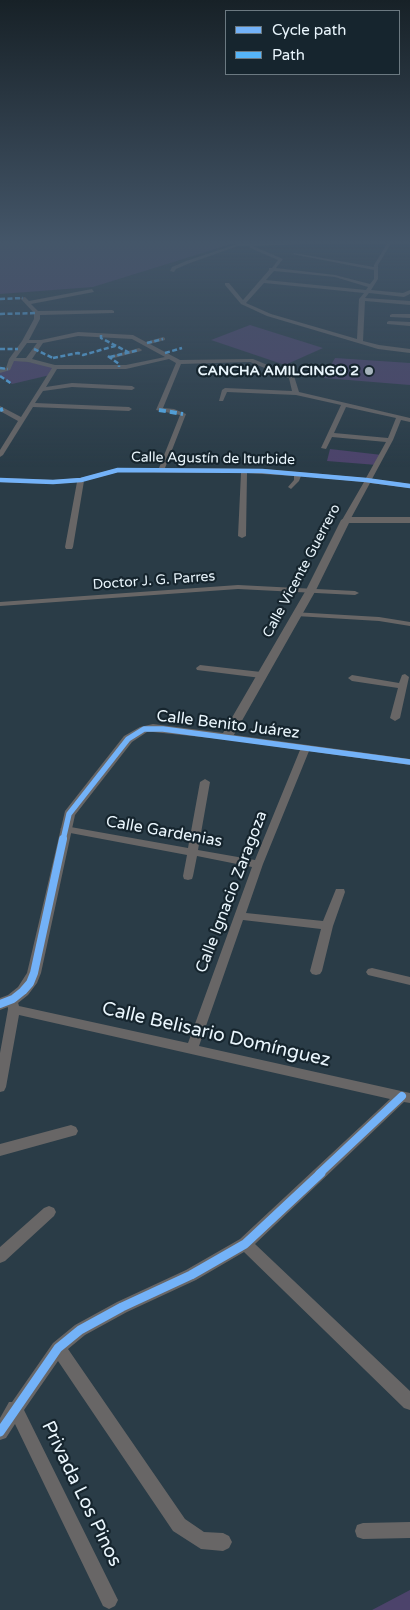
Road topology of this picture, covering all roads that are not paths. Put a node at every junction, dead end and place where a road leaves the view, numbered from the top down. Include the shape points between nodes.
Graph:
1 (36, 317) edge
2 (275, 317) edge
3 (361, 317) edge
4 (389, 323) dead end
5 (410, 324) edge
6 (163, 339) dead end
7 (25, 341) junction
8 (41, 342) junction
9 (360, 342) junction
10 (147, 343) junction
11 (139, 350) dead end
12 (17, 351) junction
13 (410, 351) edge
14 (32, 353) junction
15 (171, 357) junction
16 (12, 359) junction
17 (28, 360) junction
18 (179, 362) junction
19 (55, 367) junction
20 (119, 367) junction
21 (0, 371) edge
22 (132, 388) dead end
23 (41, 389) junction
24 (296, 393) junction
25 (221, 400) dead end
26 (30, 405) junction
27 (344, 405) junction
28 (2, 408) edge
29 (129, 409) dead end
30 (399, 418) junction
31 (21, 420) junction
32 (410, 420) edge
33 (330, 434) junction
34 (390, 440) junction
35 (3, 444) edge
36 (324, 448) dead end
37 (0, 454) edge
38 (161, 470) junction
39 (244, 471) junction
40 (298, 473) junction
41 (0, 480) edge
42 (81, 480) junction
43 (366, 480) junction
44 (410, 486) edge
45 (291, 487) dead end
46 (410, 514) edge
47 (346, 520) junction
48 (410, 520) edge
49 (242, 536) dead end
50 (69, 547) dead end
51 (311, 590) junction
52 (355, 593) dead end
53 (0, 604) edge
54 (296, 614) junction
55 (410, 624) edge
56 (200, 668) dead end
57 (261, 675) junction
58 (352, 678) dead end
59 (405, 700) edge
60 (395, 718) dead end
61 (227, 737) junction
62 (306, 748) junction
63 (410, 762) edge
64 (205, 782) dead end
65 (65, 829) junction
66 (191, 852) junction
67 (258, 864) junction
68 (188, 876) dead end
69 (340, 892) dead end
70 (240, 916) junction
71 (328, 926) junction
72 (316, 971) dead end
73 (372, 972) dead end
74 (410, 981) edge
75 (9, 1004) edge
76 (192, 1048) junction
77 (0, 1087) edge
78 (406, 1097) edge
79 (71, 1131) dead end
80 (0, 1150) edge
81 (49, 1212) dead end
82 (245, 1244) junction
83 (0, 1256) edge
84 (58, 1348) junction
85 (410, 1402) edge
86 (15, 1408) junction
87 (0, 1432) edge
88 (410, 1530) edge
89 (363, 1531) dead end
90 (223, 1542) dead end
91 (109, 1600) dead end

1 - 7 street
2 - 9 street
3 - 9 street
4 - 5 street
6 - 10 street
7 - 8 street
7 - 12 street
8 - 10 street via 78,334 133,337
8 - 14 street
9 - 13 street
10 - 15 street
11 - 20 street via 108,356 120,364
12 - 14 street
12 - 16 street
14 - 17 street
15 - 18 street
15 - 20 street
16 - 17 street
16 - 21 street via 8,369
17 - 19 street
18 - 24 street via 251,360 288,374 292,377
18 - 38 street via 159,410 183,414
19 - 20 street
19 - 23 street
22 - 23 street via 72,384
23 - 26 street
24 - 25 street via 225,390
24 - 27 street
26 - 29 street
26 - 31 street
27 - 30 street
27 - 33 street
28 - 31 street
30 - 32 street
30 - 34 street, Calle Vicente Guerrero
31 - 35 street
33 - 34 street
33 - 36 street
34 - 43 street, Calle Vicente Guerrero
35 - 37 street
38 - 39 street, Calle Agustín de Iturbide
38 - 42 street, Calle Agustín de Iturbide via 118,470
39 - 40 street, Calle Agustín de Iturbide
39 - 49 street
40 - 43 street, Calle Agustín de Iturbide
40 - 45 street
41 - 42 street, Calle Agustín de Iturbide
42 - 50 street
43 - 44 street, Calle Agustín de Iturbide
43 - 47 street, Calle Vicente Guerrero
46 - 48 street
47 - 48 street
47 - 51 street, Calle Vicente Guerrero
51 - 52 street, Doctor J. G. Parres
51 - 53 street, Doctor J. G. Parres via 238,588
51 - 54 street, Calle Vicente Guerrero
54 - 55 street
54 - 57 street, Calle Vicente Guerrero
56 - 57 street
57 - 61 street, Calle Vicente Guerrero
58 - 59 street via 404,682
59 - 60 street
61 - 62 street, Calle Benito Juárez
61 - 65 street, Calle Benito Juárez via 154,728 136,733 69,814
62 - 63 street, Calle Benito Juárez
62 - 67 street, Calle Ignacio Zaragoza
64 - 66 street
65 - 66 street, Calle Gardenias
65 - 75 street, Calle Benito Juárez via 34,973 30,983
66 - 67 street, Calle Gardenias
66 - 68 street
67 - 70 street, Calle Ignacio Zaragoza
69 - 71 street
70 - 71 street
70 - 76 street, Calle Ignacio Zaragoza
71 - 72 street
73 - 74 street
75 - 76 street, Calle Belisario Domínguez
75 - 77 street
76 - 78 street, Calle Belisario Domínguez
78 - 82 street
79 - 80 street
81 - 83 street
82 - 84 street via 191,1275 80,1330
82 - 85 street
84 - 86 street
84 - 90 street via 179,1525 201,1540
86 - 87 street
86 - 91 street, Privada Los Pinos
88 - 89 street

